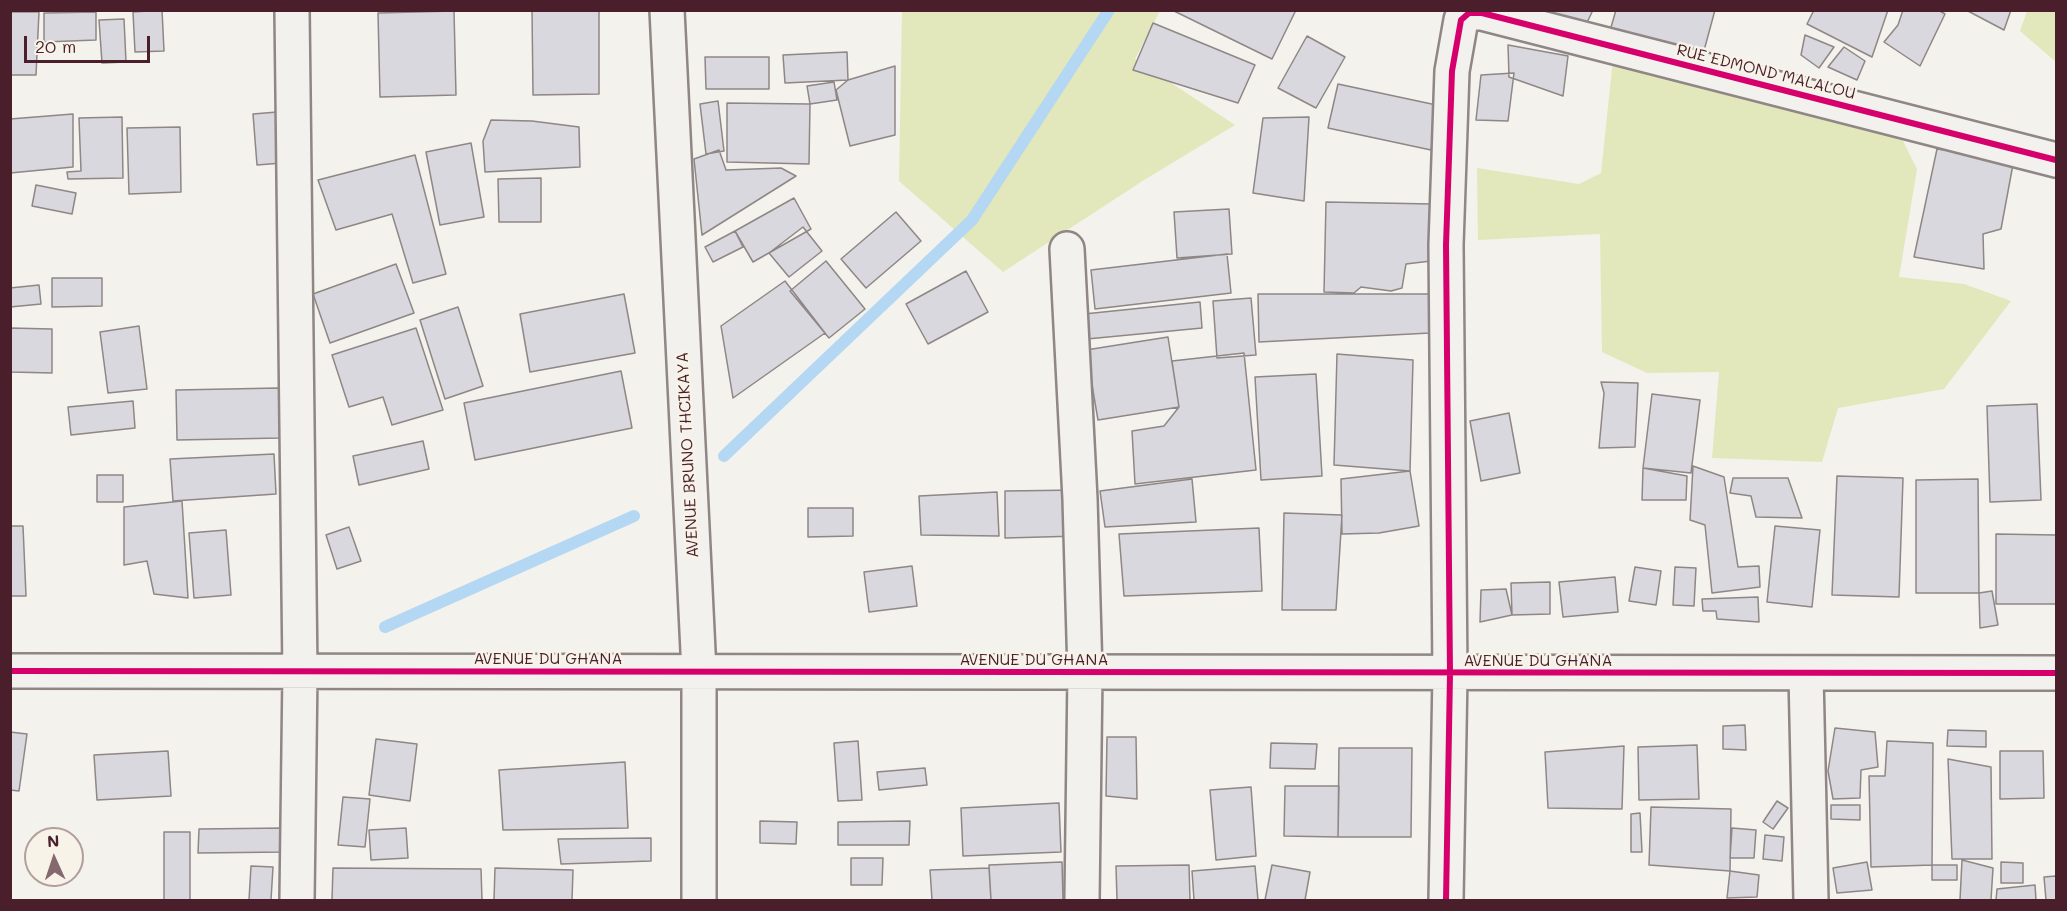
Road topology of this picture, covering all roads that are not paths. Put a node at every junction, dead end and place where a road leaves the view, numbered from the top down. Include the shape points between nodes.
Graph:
1 (292, 10) edge
2 (667, 10) edge
3 (2056, 160) edge
4 (1067, 249) dead end
5 (10, 671) edge
6 (300, 672) junction
7 (699, 672) junction
8 (1085, 673) junction
9 (2056, 673) edge
10 (1450, 674) junction
11 (1806, 674) junction
12 (297, 900) edge
13 (699, 900) edge
14 (1082, 900) edge
15 (1446, 900) edge
16 (1811, 900) edge

1 - 6 street
2 - 7 street, AVENUE BRUNO THCIKAYA
3 - 10 street, RUE EDMOND MALALOU via 1469,13 1461,20 1452,71 1447,233
4 - 8 street
5 - 6 street, AVENUE DU GHANA
6 - 7 street, AVENUE DU GHANA
6 - 12 street
7 - 8 street, AVENUE DU GHANA
7 - 13 street, AVENUE BRUNO THCIKAYA
8 - 10 street, AVENUE DU GHANA
8 - 14 street
9 - 11 street, AVENUE DU GHANA
10 - 11 street, AVENUE DU GHANA
10 - 15 street
11 - 16 street

